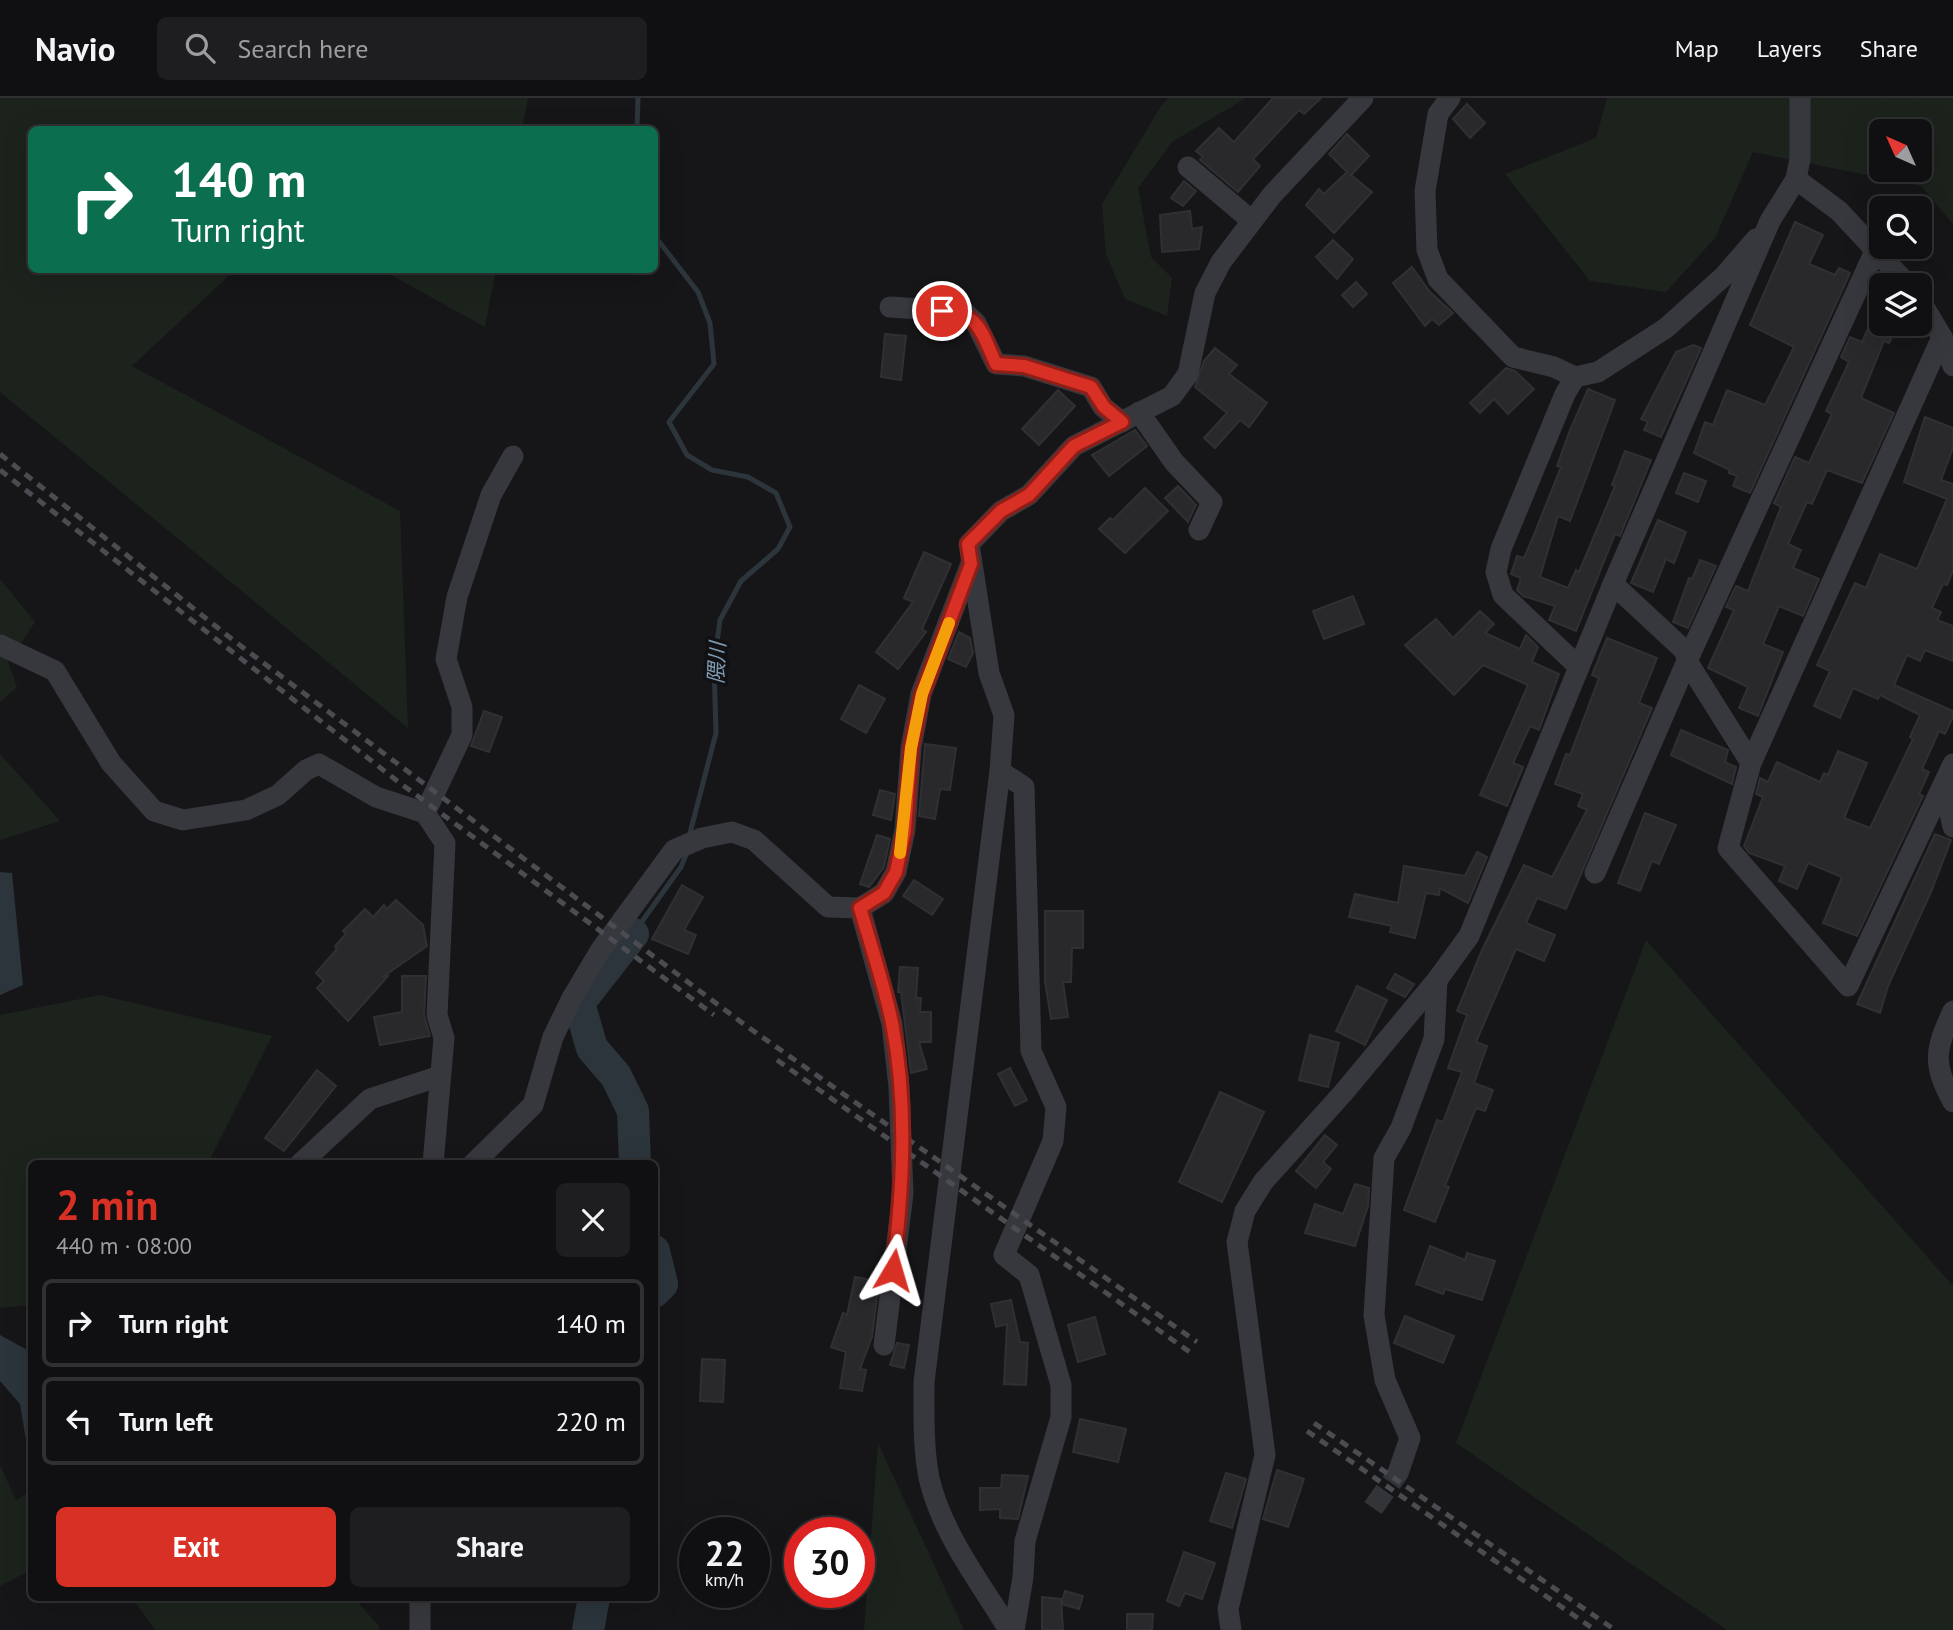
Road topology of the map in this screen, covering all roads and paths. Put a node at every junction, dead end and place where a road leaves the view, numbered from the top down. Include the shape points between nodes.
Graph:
1 (1363, 98) edge
2 (1450, 98) edge
3 (1800, 98) edge
4 (1188, 167) dead end
5 (1796, 179) junction
6 (1252, 221) junction
7 (1770, 221) junction
8 (1869, 241) edge
9 (1871, 259) edge
10 (1886, 259) edge
11 (1898, 273) edge
12 (890, 307) dead end
13 (1932, 320) edge
14 (1942, 337) junction
15 (1953, 366) edge
16 (1575, 377) junction
17 (1130, 417) junction
18 (513, 456) dead end
19 (1199, 530) dead end
20 (971, 564) junction
21 (1613, 584) junction
22 (0, 645) edge
23 (1687, 661) junction
24 (1579, 667) junction
25 (1751, 763) junction
26 (1953, 764) edge
27 (1000, 771) junction
28 (1953, 771) edge
29 (425, 813) junction
30 (1953, 827) edge
31 (1595, 873) dead end
32 (860, 908) junction
33 (1437, 980) junction
34 (1953, 1010) edge
35 (440, 1076) junction
36 (1953, 1102) edge
37 (304, 1160) edge
38 (433, 1160) edge
39 (476, 1160) edge
40 (884, 1346) dead end
41 (1398, 1473) tunnel mouth
42 (420, 1601) edge
43 (419, 1630) edge
44 (1011, 1630) edge
45 (1231, 1630) edge

1 - 6 street
2 - 16 street via 1438,114 1425,191 1427,250 1438,279 1513,357
3 - 5 street
4 - 6 street
5 - 7 street
5 - 8 street
6 - 17 street via 1221,262 1205,293 1188,374 1172,396
7 - 16 street via 1724,276 1666,328 1598,372
7 - 21 street
9 - 23 street
10 - 11 street
12 - 17 street via 964,312 976,323 996,364 1024,366 1091,387 1104,407
13 - 14 street
14 - 15 street
14 - 25 street
16 - 24 street via 1564,394 1496,572 1503,595
17 - 19 street via 1212,502
17 - 20 street via 1074,446 1029,495 1001,511 968,544
18 - 29 street via 491,495 457,597 446,659 462,707 462,735
20 - 27 street via 989,673 1004,715
20 - 32 street via 922,694 896,872 884,893
21 - 23 street via 1685,651
21 - 24 street
22 - 29 street via 55,671 111,763 154,811 183,820 246,810 278,795 319,764 376,797
23 - 25 street
23 - 31 street
24 - 33 street via 1469,936
25 - 26 street via 1728,848 1848,986
27 - 44 street via 924,1382 924,1432 930,1479 945,1525
27 - 44 street via 1024,787 1031,1051 1056,1107 1053,1141 1004,1255 1029,1275 1061,1385 1061,1417 1025,1541 1023,1577
28 - 30 street via 1947,795
29 - 35 street via 445,843 437,1015 444,1038
32 - 39 street via 828,907 754,840 732,832 674,850 600,951 572,998 553,1037 533,1105
32 - 40 street via 892,1024 900,1087 903,1194
33 - 41 street via 1434,1039 1401,1128 1384,1158 1374,1315 1385,1380 1410,1438
33 - 45 street via 1263,1182 1245,1211 1237,1242 1265,1455 1228,1609
34 - 36 street via 1937,1045 1938,1074
35 - 37 street via 370,1099
35 - 38 street
42 - 43 street

